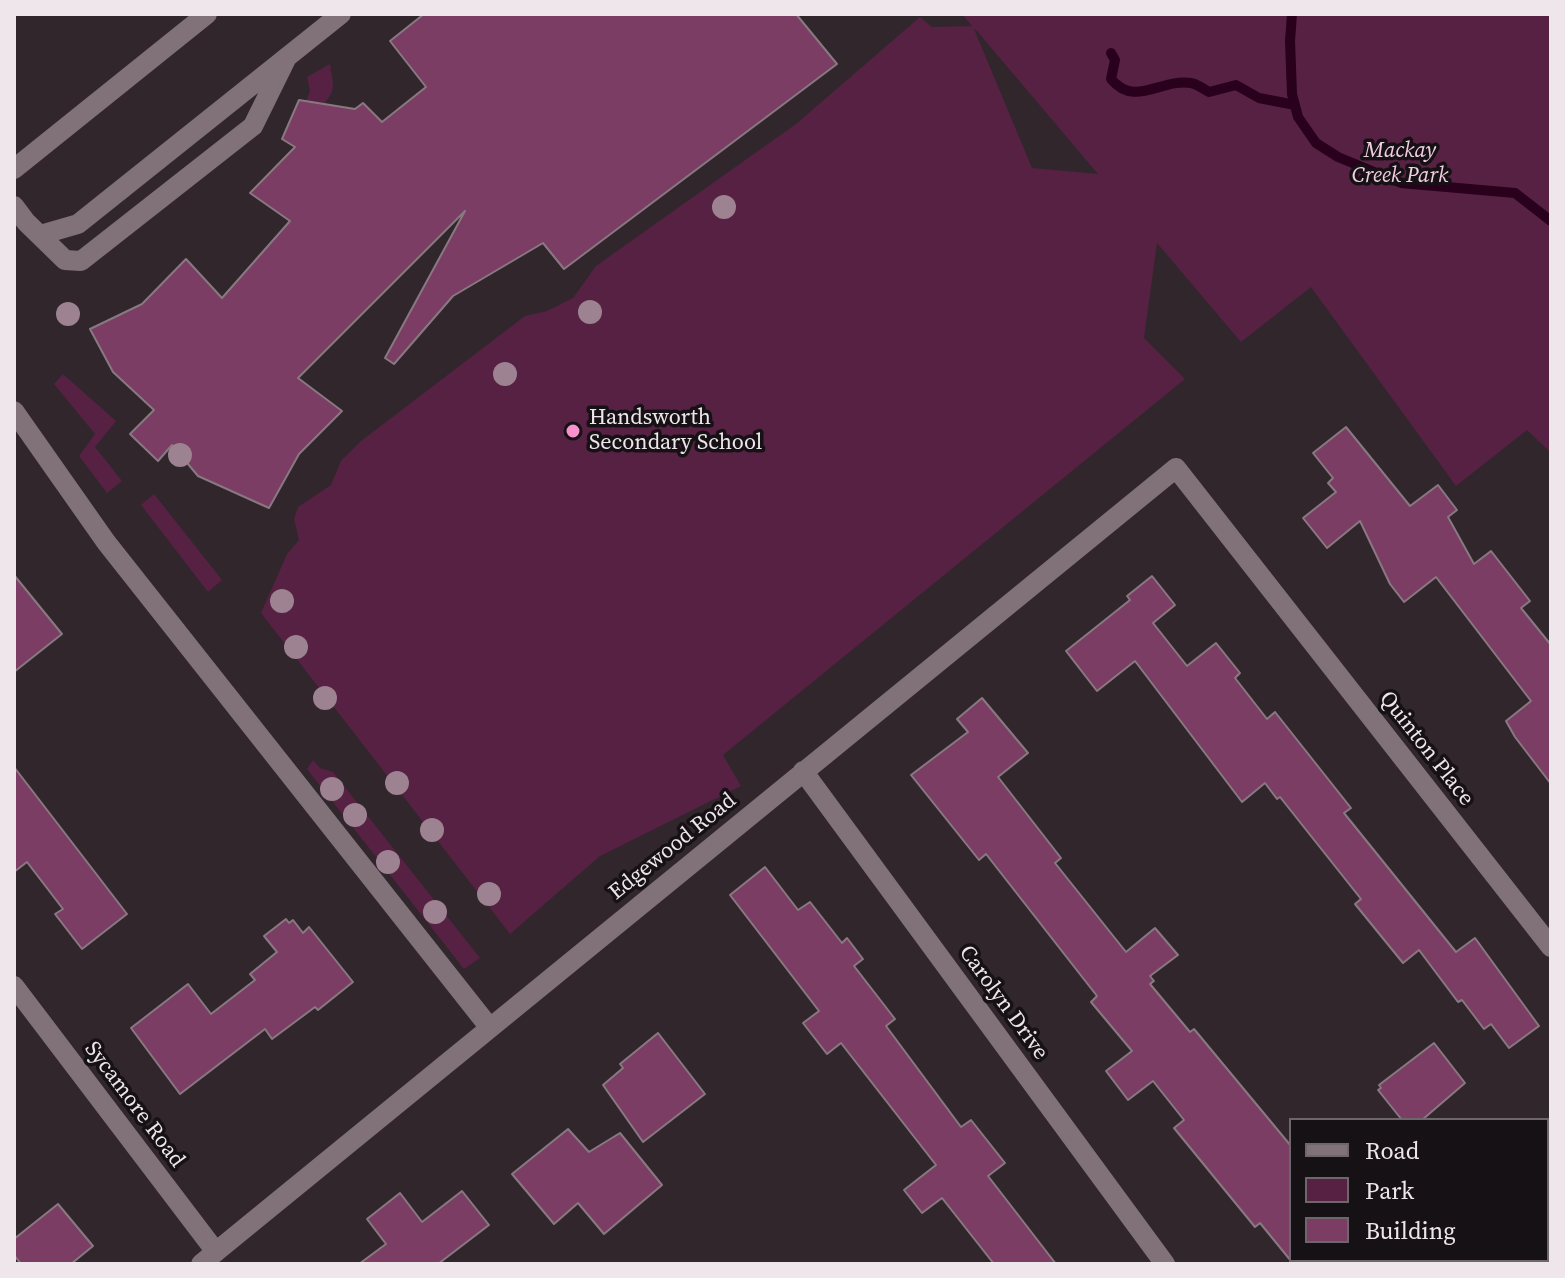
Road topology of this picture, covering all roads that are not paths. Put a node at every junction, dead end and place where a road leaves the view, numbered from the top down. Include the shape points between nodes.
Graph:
1 (207, 14) edge
2 (341, 14) edge
3 (287, 57) junction
4 (14, 169) edge
5 (14, 206) edge
6 (40, 235) junction
7 (14, 411) edge
8 (1176, 468) joint
9 (803, 771) junction
10 (1551, 947) edge
11 (14, 986) edge
12 (490, 1028) junction
13 (209, 1258) edge
14 (1165, 1264) edge

1 - 4 street
2 - 3 street
3 - 6 street via 78,224
3 - 6 street via 253,126 81,261 65,260
5 - 6 street
7 - 12 street via 106,542
8 - 9 street, Edgewood Road
8 - 10 street, Quinton Place
9 - 12 street, Edgewood Road
9 - 14 street, Carolyn Drive
11 - 13 street, Sycamore Road
12 - 13 street, Edgewood Road

